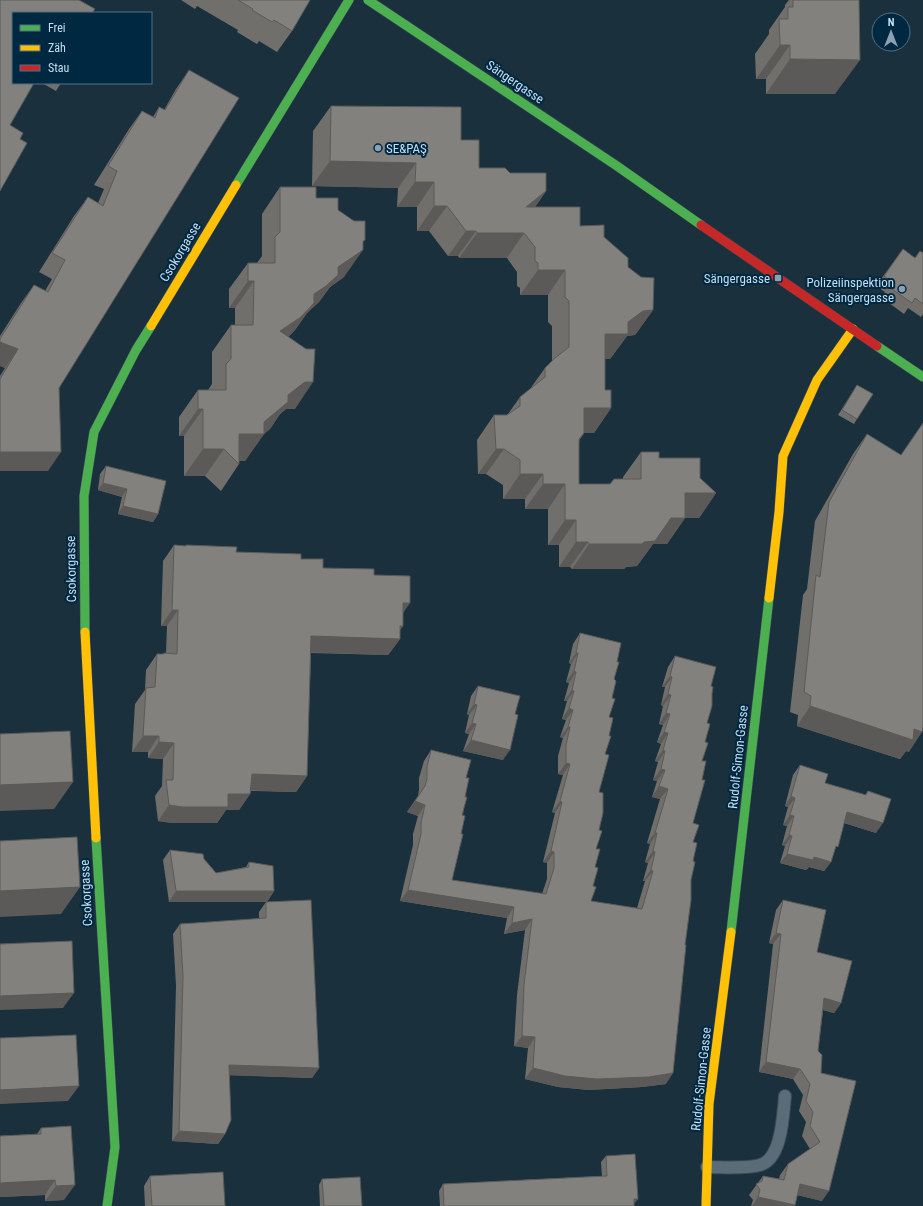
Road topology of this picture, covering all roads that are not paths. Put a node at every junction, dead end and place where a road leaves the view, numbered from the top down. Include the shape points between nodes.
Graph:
1 (349, 0) edge
2 (368, 0) edge
3 (852, 329) junction
4 (923, 378) edge
5 (785, 1096) dead end
6 (707, 1167) junction
7 (107, 1206) edge
8 (706, 1206) edge

1 - 7 street, Csokorgasse via 136,350 94,432 84,496 85,650 115,1147
2 - 3 street, Sängergasse via 617,166
3 - 4 street, Sängergasse
3 - 6 street, Rudolf-Simon-Gasse via 818,380 784,456 709,1104
5 - 6 lane via 778,1142 768,1160 752,1166
6 - 8 street, Rudolf-Simon-Gasse

